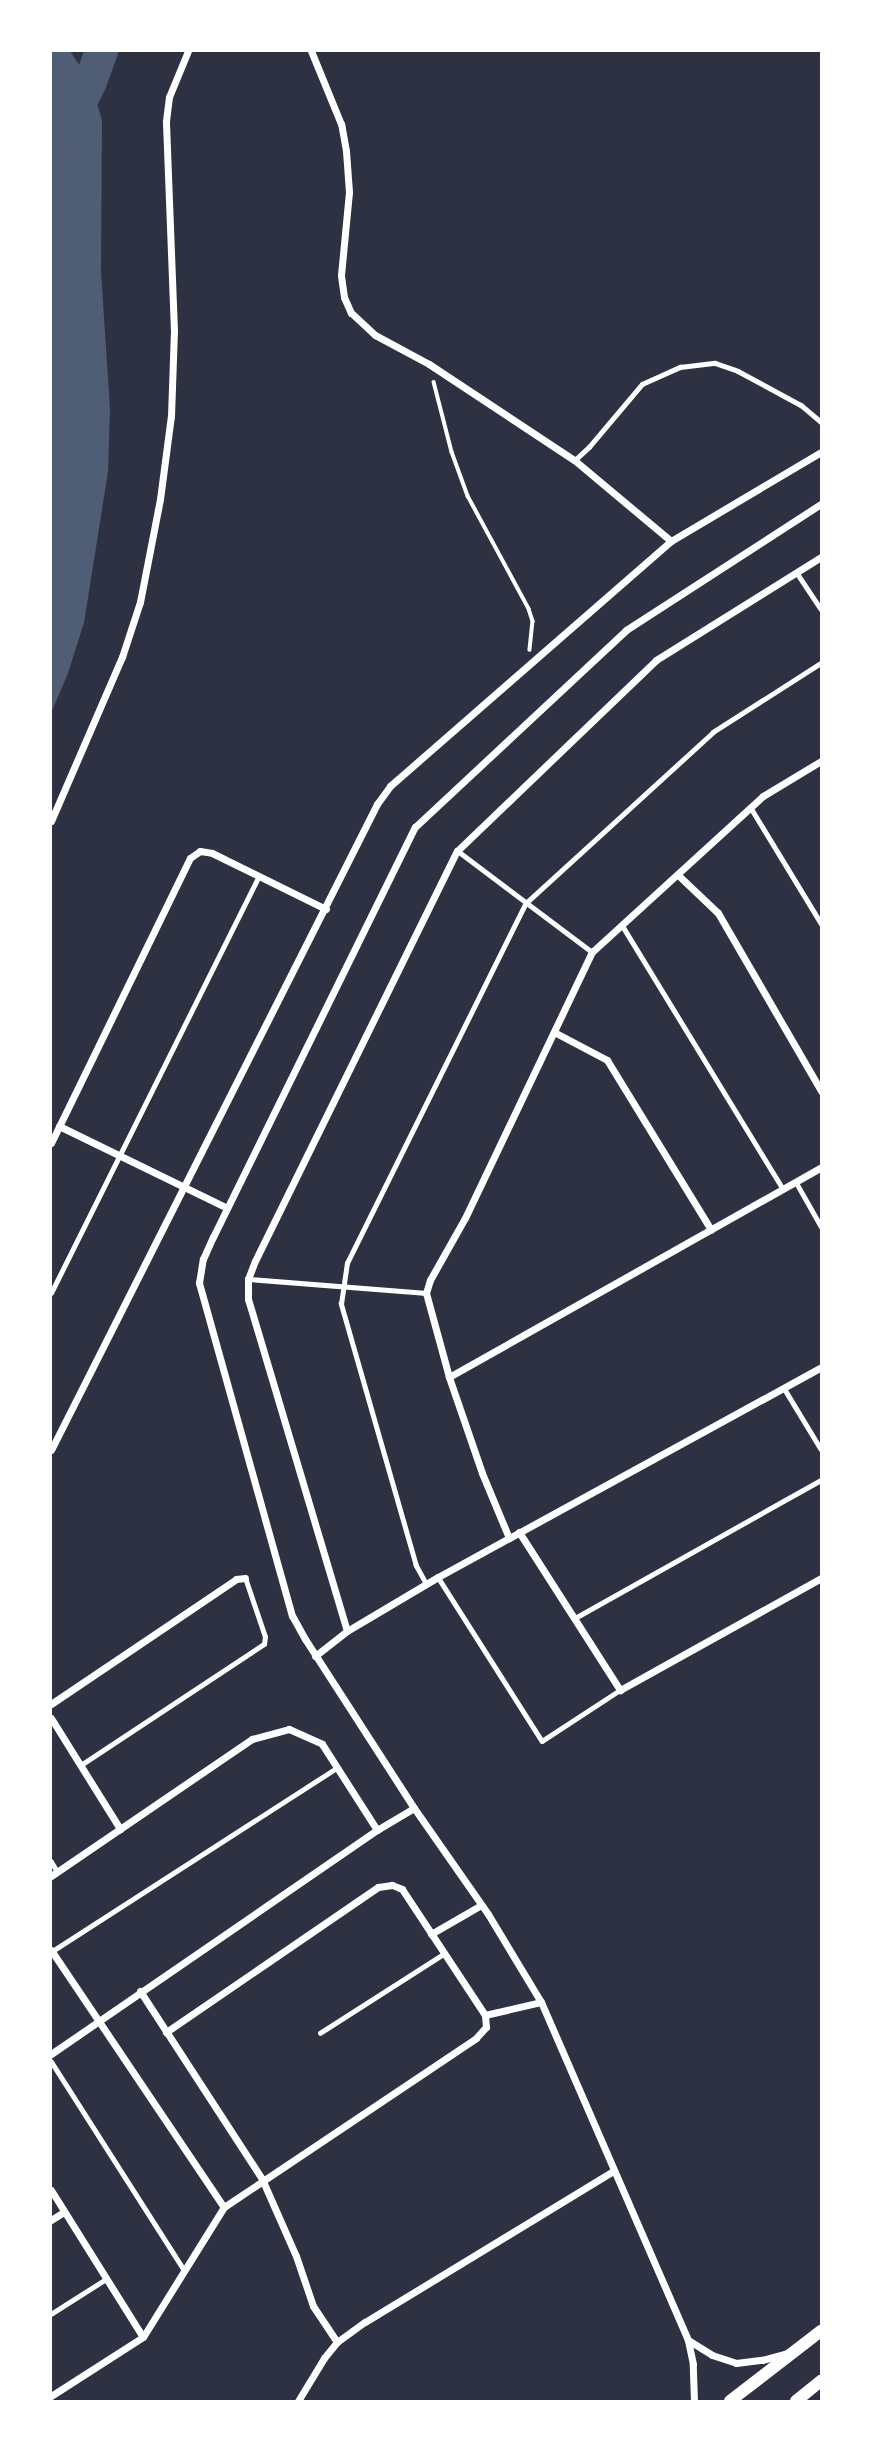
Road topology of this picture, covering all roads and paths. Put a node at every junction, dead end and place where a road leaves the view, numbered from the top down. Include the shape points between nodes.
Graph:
1 (188, 51) edge
2 (311, 51) edge
3 (440, 371) junction
4 (821, 422) edge
5 (821, 452) edge
6 (574, 460) junction
7 (821, 504) edge
8 (671, 541) junction
9 (821, 557) edge
10 (797, 573) junction
11 (821, 609) edge
12 (534, 658) junction
13 (821, 663) edge
14 (821, 761) edge
15 (751, 808) junction
16 (51, 821) edge
17 (457, 851) junction
18 (678, 875) junction
19 (258, 876) junction
20 (526, 903) junction
21 (326, 909) junction
22 (821, 923) edge
23 (622, 925) junction
24 (592, 952) junction
25 (554, 1032) junction
26 (821, 1091) edge
27 (59, 1126) junction
28 (51, 1143) edge
29 (122, 1156) junction
30 (821, 1167) edge
31 (796, 1182) junction
32 (185, 1186) junction
33 (783, 1189) junction
34 (227, 1208) junction
35 (821, 1226) edge
36 (711, 1230) junction
37 (248, 1279) junction
38 (343, 1286) junction
39 (51, 1293) edge
40 (426, 1293) junction
41 (821, 1367) edge
42 (449, 1377) junction
43 (784, 1388) junction
44 (821, 1449) edge
45 (51, 1450) edge
46 (821, 1480) edge
47 (519, 1532) junction
48 (509, 1538) junction
49 (438, 1577) junction
50 (245, 1578) joint
51 (821, 1578) edge
52 (426, 1584) junction
53 (574, 1619) junction
54 (347, 1631) junction
55 (315, 1656) junction
56 (620, 1690) junction
57 (51, 1704) edge
58 (51, 1718) edge
59 (81, 1766) junction
60 (337, 1768) junction
61 (414, 1808) junction
62 (120, 1829) junction
63 (377, 1829) junction
64 (51, 1861) edge
65 (54, 1874) edge
66 (481, 1905) junction
67 (431, 1934) junction
68 (51, 1951) edge
69 (444, 1953) junction
70 (139, 1991) junction
71 (541, 2003) junction
72 (485, 2015) junction
73 (98, 2021) junction
74 (166, 2032) junction
75 (320, 2033) dead end
76 (51, 2054) edge
77 (51, 2061) edge
78 (613, 2171) junction
79 (262, 2179) junction
80 (51, 2190) edge
81 (224, 2207) junction
82 (64, 2212) junction
83 (51, 2220) edge
84 (184, 2270) junction
85 (106, 2279) junction
86 (51, 2314) edge
87 (821, 2331) edge
88 (142, 2337) junction
89 (688, 2340) junction
90 (337, 2342) junction
91 (791, 2352) junction
92 (818, 2384) edge
93 (51, 2396) edge
94 (298, 2401) edge
95 (694, 2401) edge
96 (730, 2401) edge
97 (796, 2401) edge
98 (806, 2401) edge

1 - 16 street via 169,97 166,121 172,416 160,499 140,602 122,657
2 - 3 street via 341,124 346,151 349,192 341,275 346,305 375,335
3 - 6 street
3 - 12 path via 433,384 452,452 468,496 528,608
4 - 6 lane via 801,405 738,371 716,363 680,367 642,384
5 - 8 street
6 - 8 street
7 - 34 street via 626,630 415,827
8 - 12 street
9 - 10 street
10 - 11 lane
10 - 17 street via 656,660
12 - 21 street via 390,786
13 - 20 lane via 713,732
14 - 15 street
15 - 18 street
15 - 22 lane
17 - 20 lane
17 - 37 street
18 - 23 street
18 - 26 street via 718,913
19 - 21 street
19 - 27 street via 212,853 200,852 190,858
19 - 29 lane
20 - 24 lane
20 - 38 lane via 348,1262
21 - 32 street
23 - 24 street
23 - 33 lane
24 - 25 street
25 - 36 street via 607,1060
25 - 40 street
27 - 28 street
27 - 29 street
29 - 32 street
29 - 39 lane
30 - 31 street
31 - 33 street
31 - 35 lane
32 - 34 street
32 - 45 street
33 - 36 street
34 - 55 street via 203,1259 199,1283 292,1616
36 - 42 street
37 - 38 lane
37 - 54 street via 248,1299
38 - 40 lane
38 - 52 lane via 341,1304 416,1566
40 - 42 street
41 - 43 street
42 - 48 street
43 - 44 lane
43 - 47 street
46 - 53 lane
47 - 48 street
47 - 53 street
48 - 49 street
49 - 52 street
49 - 56 lane via 542,1741
50 - 57 street via 236,1579
50 - 59 lane via 264,1644
51 - 56 street
52 - 54 street
53 - 56 street
54 - 55 street
55 - 61 street
58 - 59 street
59 - 62 street
60 - 62 street via 322,1744 289,1729 252,1740
60 - 63 street
60 - 68 lane
61 - 63 street
61 - 66 street
62 - 65 street
63 - 70 street
64 - 65 lane
66 - 67 street
66 - 71 street
67 - 69 street
67 - 74 street via 402,1889 378,1887
68 - 73 street
69 - 72 street
69 - 75 lane
70 - 73 street
70 - 74 street
71 - 72 street
71 - 78 street
72 - 79 street via 486,2027 476,2038
73 - 76 street
73 - 81 street
74 - 79 street
77 - 84 lane
78 - 89 street
78 - 90 street
79 - 81 street
79 - 90 street via 313,2306
80 - 82 street
81 - 84 street
82 - 83 street
82 - 85 street
84 - 88 street
85 - 86 lane
85 - 88 street
87 - 91 main road
88 - 93 street
89 - 91 street via 712,2355 736,2362
89 - 95 street
90 - 94 street
91 - 96 main road
92 - 97 main road
92 - 98 street

